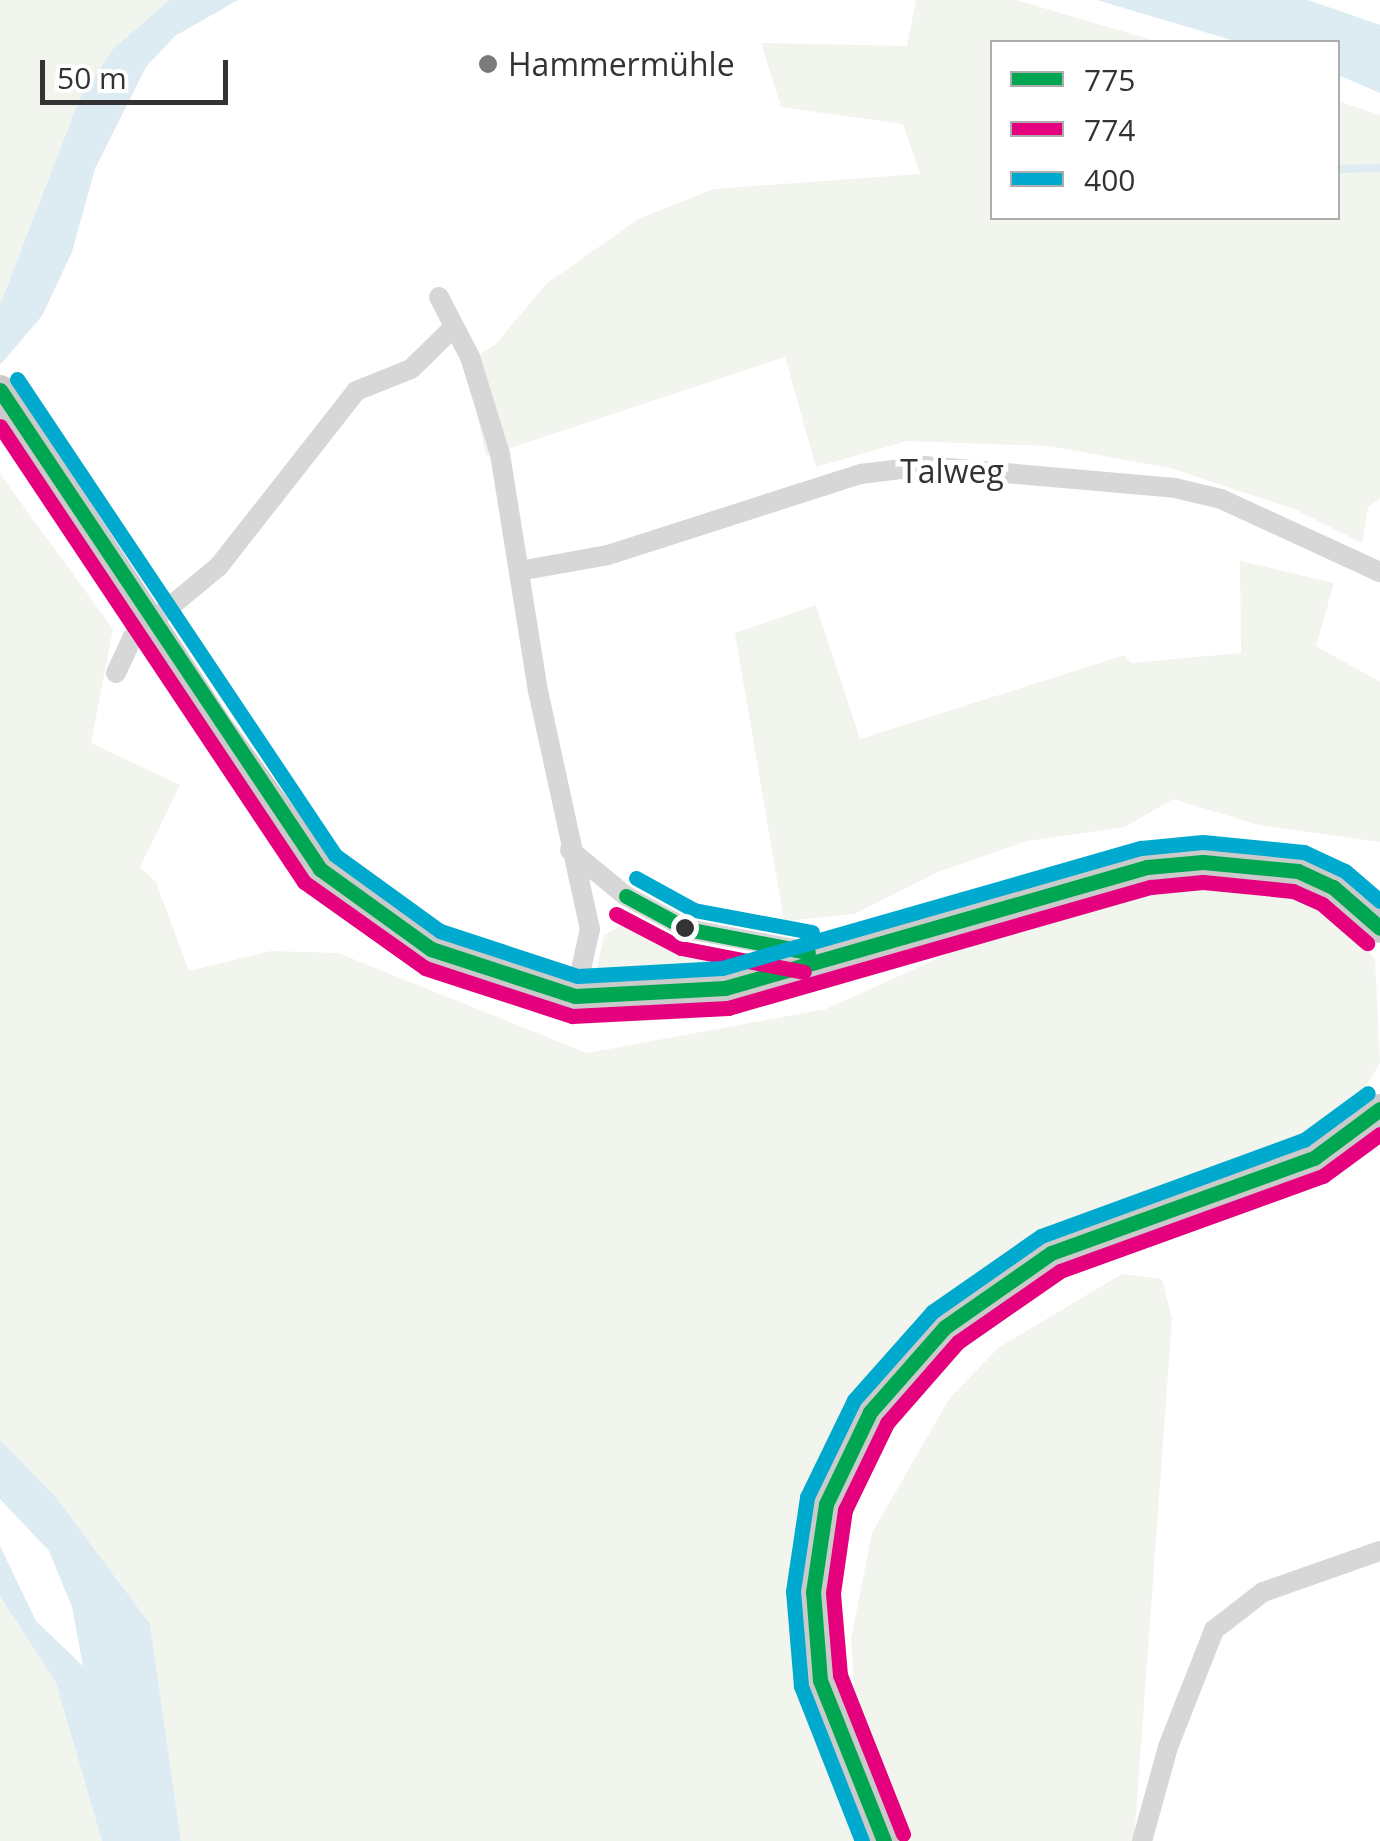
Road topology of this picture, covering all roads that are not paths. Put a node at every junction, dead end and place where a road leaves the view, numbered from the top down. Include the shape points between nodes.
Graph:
1 (439, 297) dead end
2 (452, 328) junction
3 (0, 390) edge
4 (519, 571) junction
5 (1380, 572) edge
6 (116, 673) dead end
7 (570, 850) junction
8 (1380, 928) edge
9 (839, 957) junction
10 (575, 996) junction
11 (1380, 1109) edge
12 (1380, 1551) edge
13 (884, 1841) edge
14 (1142, 1841) edge

1 - 2 street
2 - 4 street via 495,435
2 - 6 street via 411,369 356,391 219,566 132,638
3 - 10 main road, bridge via 216,724 320,869 431,949
4 - 5 street, Talweg via 608,555 861,474 925,466 1175,488 1222,499
4 - 7 street
7 - 9 street via 626,896 687,929
7 - 10 street via 590,929
8 - 9 main road via 1333,886 1298,871 1203,862 1146,868
9 - 10 main road via 726,988
11 - 13 main road via 1314,1158 1051,1252 945,1327 870,1412 826,1504 813,1592 820,1680
12 - 14 street via 1263,1592 1214,1630

